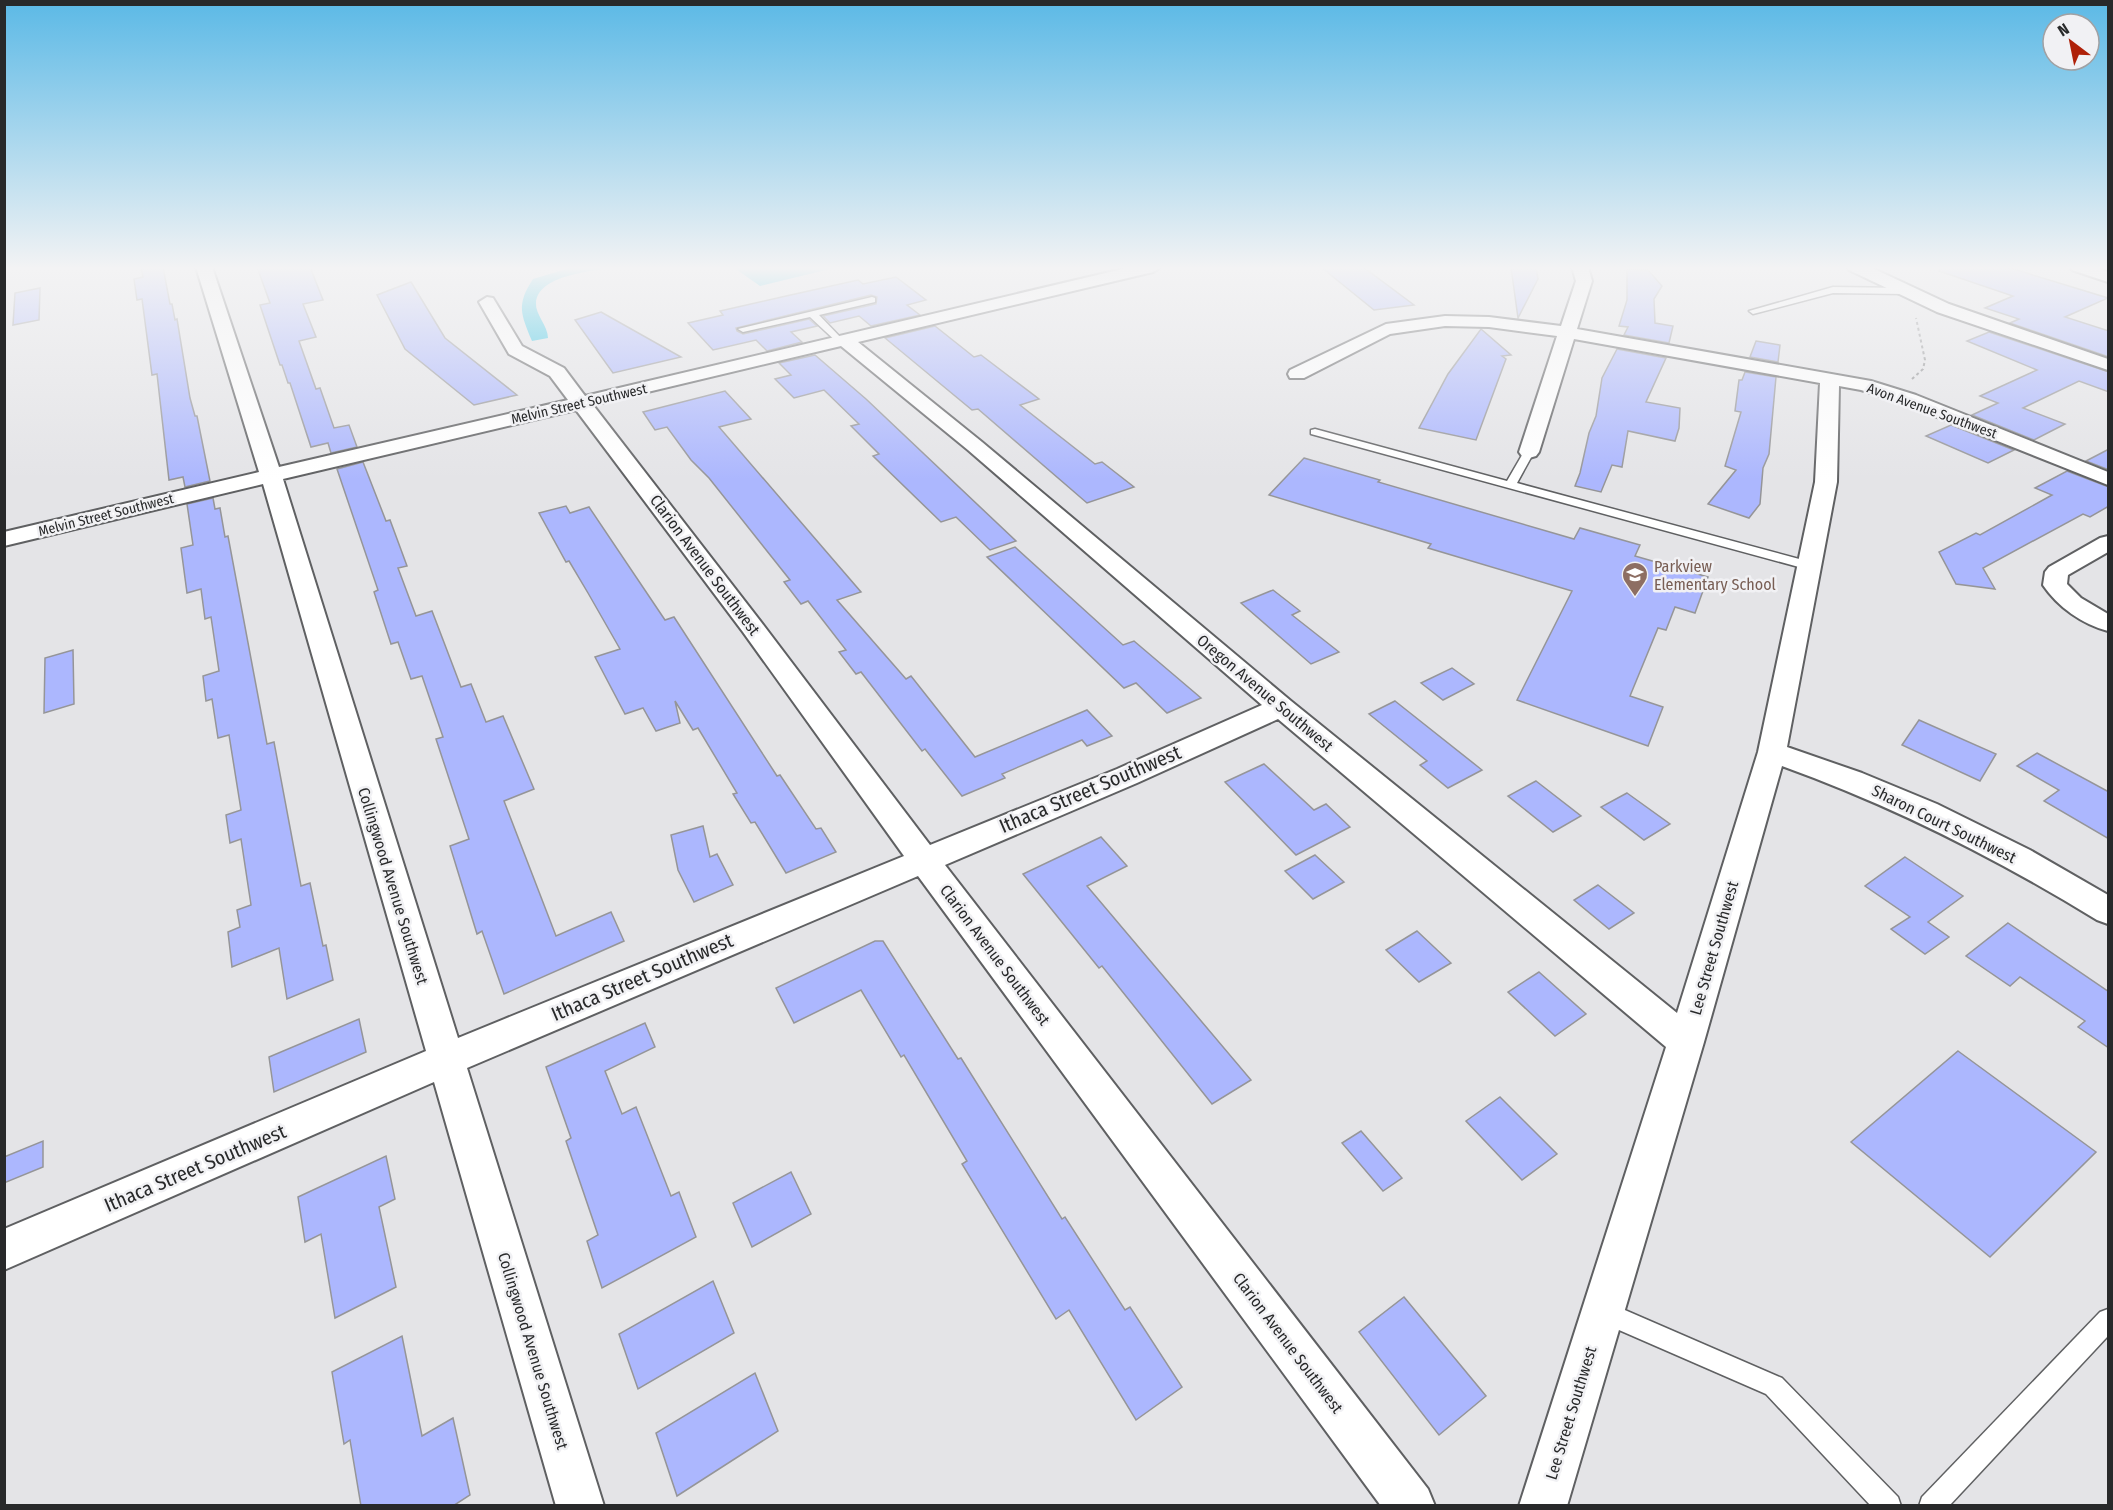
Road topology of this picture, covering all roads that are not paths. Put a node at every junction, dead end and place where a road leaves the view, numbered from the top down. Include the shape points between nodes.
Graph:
1 (227, 337) edge
2 (508, 337) edge
3 (839, 337) edge
4 (858, 337) edge
5 (1369, 337) edge
6 (1565, 337) edge
7 (1598, 337) edge
8 (2031, 337) edge
9 (843, 341) junction
10 (2109, 364) edge
11 (1297, 374) dead end
12 (1830, 379) junction
13 (581, 403) junction
14 (1315, 432) dead end
15 (1529, 452) joint
16 (271, 475) junction
17 (2109, 479) edge
18 (1510, 486) junction
19 (4, 539) edge
20 (2109, 543) edge
21 (1810, 566) junction
22 (2109, 623) edge
23 (1281, 707) junction
24 (1772, 752) junction
25 (923, 859) junction
26 (2109, 911) edge
27 (1686, 1042) junction
28 (445, 1060) junction
29 (4, 1250) edge
30 (1603, 1311) junction
31 (2109, 1320) edge
32 (580, 1506) edge
33 (1411, 1506) edge
34 (1543, 1506) edge
35 (1888, 1506) edge
36 (1931, 1506) edge

1 - 16 street, Collingwood Avenue Southwest
2 - 13 street, Clarion Avenue Southwest via 515,350 557,372
3 - 9 lane
4 - 9 street, Melvin Street Southwest
5 - 11 street, Avon Avenue Southwest
6 - 15 street
7 - 12 street, Avon Avenue Southwest
8 - 10 street
9 - 13 street, Melvin Street Southwest
9 - 23 street, Oregon Avenue Southwest via 975,446
12 - 17 street, Avon Avenue Southwest via 1910,399
12 - 21 street, Lee Street Southwest via 1826,482
13 - 16 street, Melvin Street Southwest
13 - 25 street, Clarion Avenue Southwest
14 - 18 lane
15 - 18 lane
16 - 19 street, Melvin Street Southwest
16 - 28 street, Collingwood Avenue Southwest
18 - 21 lane
20 - 22 street via 2057,572 2055,585 2085,612
21 - 24 street, Lee Street Southwest
23 - 25 street, Ithaca Street Southwest via 1127,776
23 - 27 street, Oregon Avenue Southwest
24 - 26 street, Sharon Court Southwest via 1918,808
24 - 27 street, Lee Street Southwest
25 - 28 street, Ithaca Street Southwest
25 - 33 street, Clarion Avenue Southwest
27 - 30 street, Lee Street Southwest
28 - 29 street, Ithaca Street Southwest
28 - 32 street, Collingwood Avenue Southwest
30 - 34 street, Lee Street Southwest
30 - 35 lane via 1774,1386
31 - 36 lane

